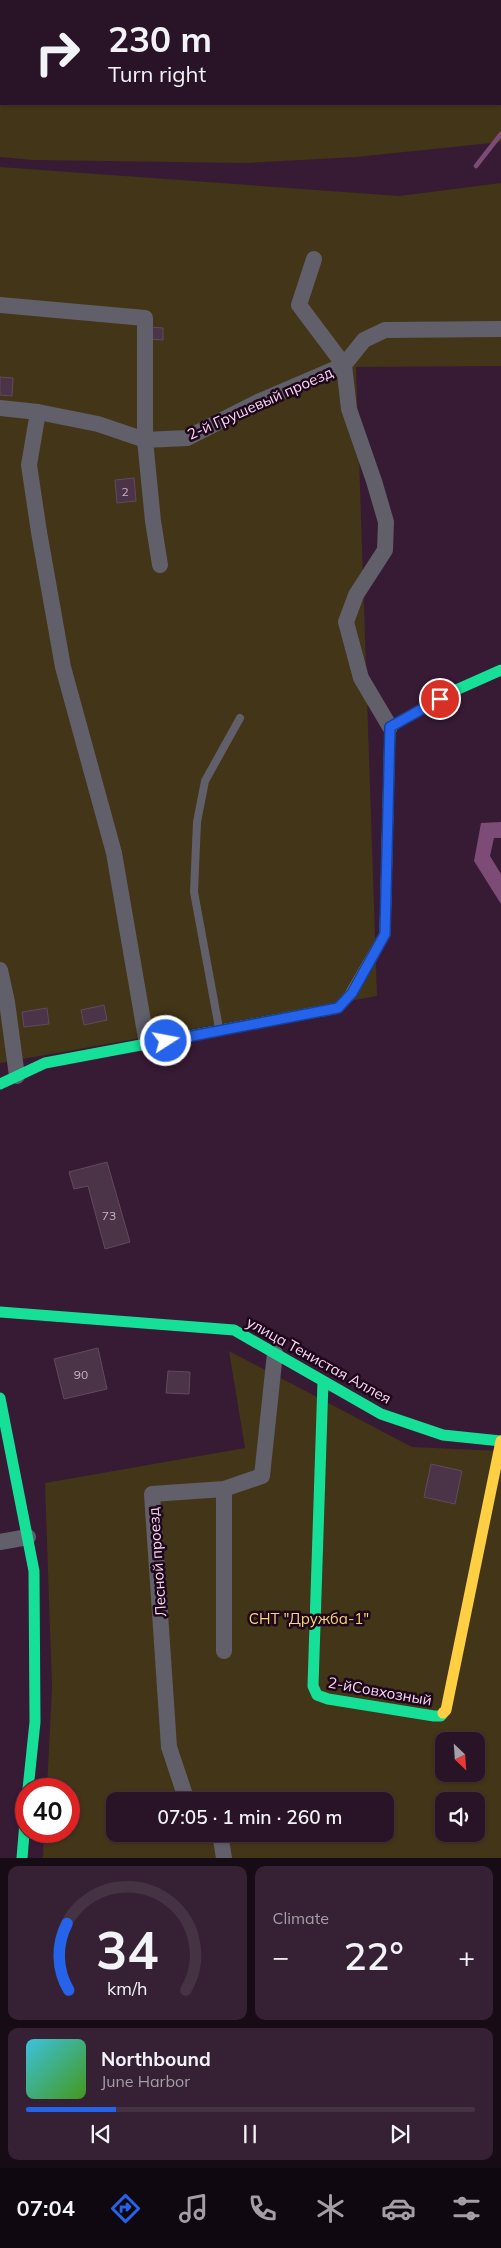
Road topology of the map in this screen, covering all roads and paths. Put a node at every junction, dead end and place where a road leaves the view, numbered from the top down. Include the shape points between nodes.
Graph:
1 (314, 259) dead end
2 (0, 305) edge
3 (501, 329) edge
4 (344, 365) junction
5 (0, 408) edge
6 (38, 412) junction
7 (145, 440) junction
8 (160, 565) dead end
9 (501, 670) edge
10 (240, 718) dead end
11 (390, 727) junction
12 (0, 970) edge
13 (220, 1030) junction
14 (147, 1044) junction
15 (17, 1076) junction
16 (0, 1084) edge
17 (0, 1312) edge
18 (275, 1353) junction
19 (323, 1381) junction
20 (0, 1398) edge
21 (501, 1441) edge
22 (224, 1488) junction
23 (28, 1536) junction
24 (0, 1542) edge
25 (224, 1651) dead end
26 (29, 1778) edge
27 (185, 1792) edge
28 (221, 1842) edge
29 (23, 1843) edge
30 (22, 1858) edge
31 (224, 1858) edge

1 - 4 street via 299,305
2 - 7 street via 145,318
3 - 4 street via 385,330 364,340
4 - 7 street, 2-й Грушевый проезд via 260,400 187,438
4 - 11 street via 348,409 386,522 384,550 356,595 346,622 361,678
5 - 6 street, 2-й Грушевый проезд
6 - 7 street, 2-й Грушевый проезд via 98,424
6 - 14 street via 29,466 39,532 63,667 114,854
7 - 8 street
9 - 11 street via 456,690
10 - 13 lane via 205,781 197,822 194,892
11 - 13 street via 385,934 352,993 338,1008
12 - 15 street
13 - 14 street
14 - 15 street via 45,1063
15 - 16 street
17 - 18 street, улица Тенистая Аллея via 234,1330
18 - 19 street, улица Тенистая Аллея
18 - 22 street, Лесной проезд via 262,1476
19 - 21 street, улица Тенистая Аллея via 381,1414 443,1435
19 - 21 street, 2-йСовхозный via 313,1686 317,1695 434,1716 441,1716 446,1710
20 - 23 street
22 - 25 street
22 - 27 street, Лесной проезд via 152,1494 169,1747
23 - 24 street
23 - 26 street via 34,1571 35,1703
28 - 31 street
29 - 30 street

